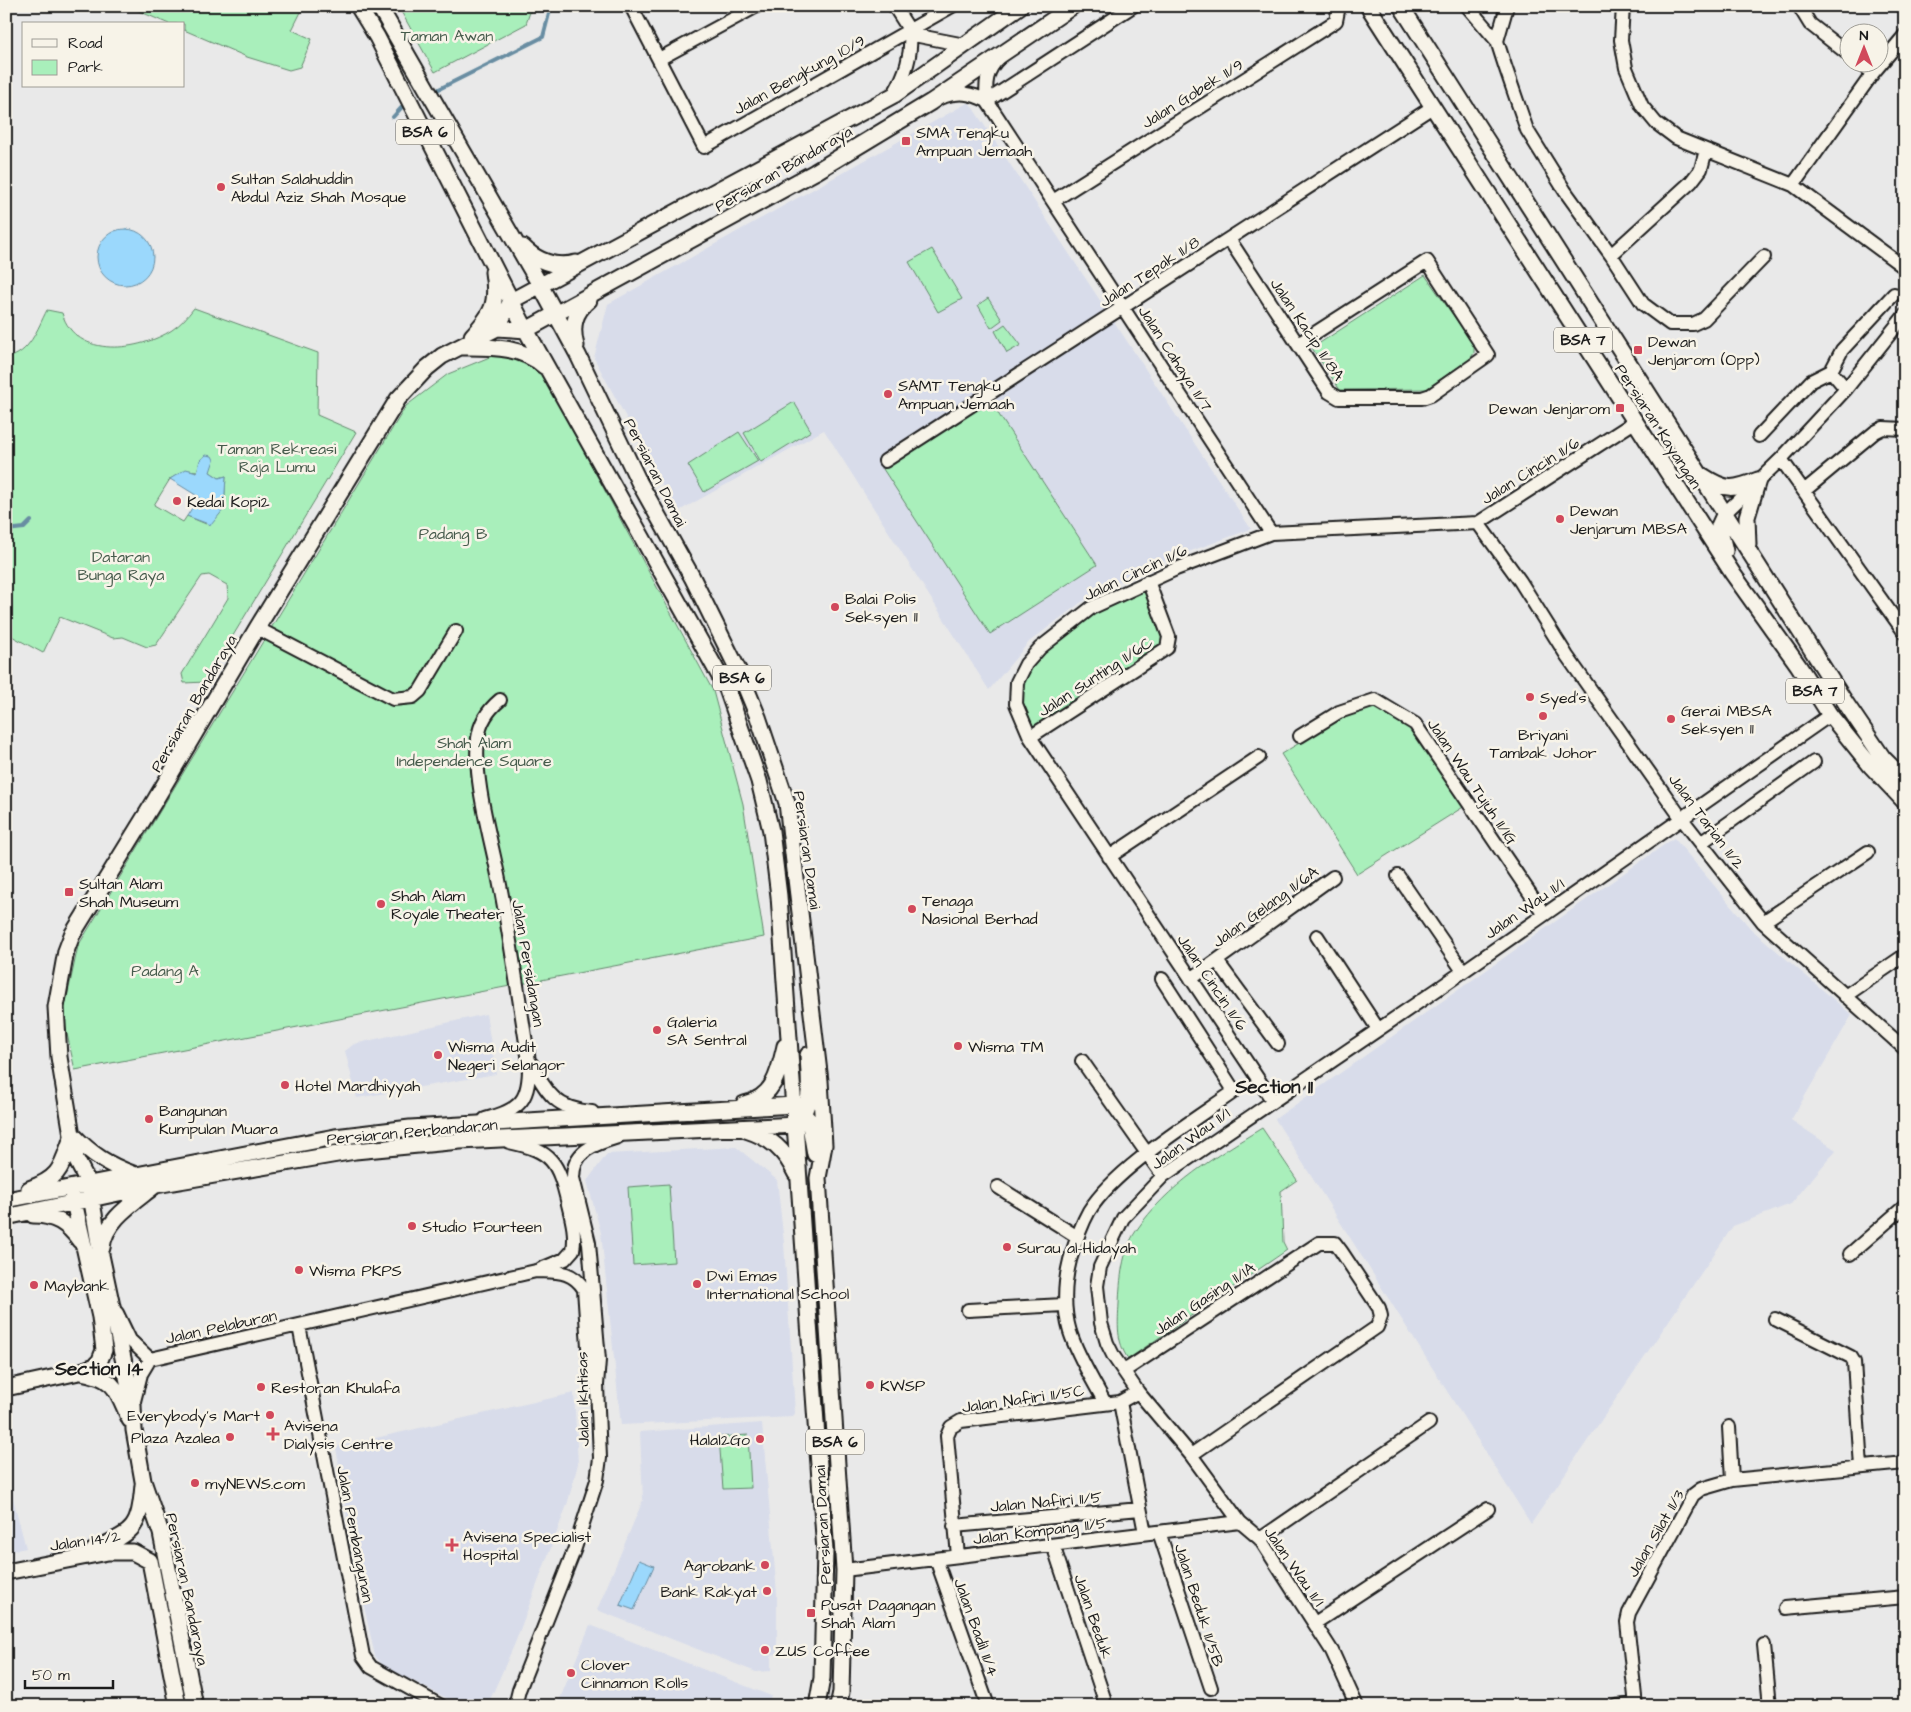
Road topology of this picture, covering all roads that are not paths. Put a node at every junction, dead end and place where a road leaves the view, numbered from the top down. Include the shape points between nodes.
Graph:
1 (358, 6) edge
2 (379, 6) edge
3 (632, 6) edge
4 (758, 6) edge
5 (894, 6) edge
6 (952, 6) edge
7 (1020, 6) edge
8 (1073, 6) edge
9 (1133, 6) edge
10 (1339, 6) edge
11 (1368, 6) edge
12 (1401, 6) edge
13 (1467, 6) edge
14 (1507, 6) edge
15 (1623, 6) edge
16 (1799, 6) edge
17 (910, 31) junction
18 (1905, 35) edge
19 (1497, 41) junction
20 (965, 45) junction
21 (1838, 46) edge
22 (1001, 57) junction
23 (659, 59) junction
24 (1873, 73) joint
25 (894, 95) junction
26 (987, 101) junction
27 (931, 102) junction
28 (1431, 108) junction
29 (1706, 150) junction
30 (1793, 185) junction
31 (1053, 201) junction
32 (511, 235) junction
33 (1229, 239) junction
34 (1611, 254) junction
35 (1764, 257) dead end
36 (491, 259) junction
37 (583, 261) junction
38 (1905, 268) edge
39 (540, 285) junction
40 (602, 289) junction
41 (1894, 294) dead end
42 (511, 301) junction
43 (1123, 308) junction
44 (555, 314) junction
45 (1905, 315) edge
46 (497, 328) junction
47 (526, 330) junction
48 (1298, 344) junction
49 (463, 347) junction
50 (578, 355) junction
51 (548, 369) junction
52 (1831, 371) junction
53 (1846, 389) junction
54 (1636, 421) junction
55 (1905, 429) edge
56 (1759, 436) dead end
57 (1781, 459) junction
58 (885, 461) dead end
59 (1700, 474) junction
60 (1758, 480) junction
61 (1804, 491) junction
62 (1725, 513) junction
63 (1478, 523) junction
64 (1271, 534) junction
65 (1748, 549) junction
66 (1733, 574) junction
67 (1148, 581) junction
68 (256, 628) junction
69 (456, 632) dead end
70 (1905, 633) edge
71 (500, 700) dead end
72 (1830, 715) junction
73 (1300, 736) dead end
74 (1030, 737) junction
75 (1259, 757) dead end
76 (1814, 762) dead end
77 (1905, 780) edge
78 (1905, 802) edge
79 (1682, 819) junction
80 (1702, 842) junction
81 (1868, 852) dead end
82 (1109, 857) junction
83 (1398, 876) dead end
84 (1333, 877) dead end
85 (1544, 914) junction
86 (1763, 922) junction
87 (1317, 936) dead end
88 (1905, 955) edge
89 (1217, 961) junction
90 (1463, 971) junction
91 (1191, 978) junction
92 (1162, 979) dead end
93 (1845, 996) junction
94 (1378, 1029) junction
95 (814, 1032) junction
96 (788, 1035) junction
97 (1278, 1044) dead end
98 (1905, 1049) edge
99 (529, 1061) junction
100 (1082, 1061) dead end
101 (1272, 1100) junction
102 (715, 1110) junction
103 (798, 1115) junction
104 (630, 1116) junction
105 (466, 1124) junction
106 (733, 1127) junction
107 (632, 1132) junction
108 (73, 1135) junction
109 (497, 1140) junction
110 (1146, 1154) junction
111 (76, 1159) junction
112 (135, 1174) junction
113 (1163, 1176) junction
114 (818, 1178) junction
115 (799, 1180) junction
116 (156, 1185) junction
117 (998, 1186) dead end
118 (71, 1187) junction
119 (90, 1191) junction
120 (6, 1198) edge
121 (73, 1203) junction
122 (1905, 1206) edge
123 (11, 1216) edge
124 (1076, 1236) junction
125 (84, 1247) junction
126 (1850, 1254) dead end
127 (101, 1255) junction
128 (536, 1270) junction
129 (111, 1303) junction
130 (1064, 1305) junction
131 (968, 1310) dead end
132 (1775, 1319) dead end
133 (298, 1326) junction
134 (150, 1358) junction
135 (1124, 1371) junction
136 (79, 1372) junction
137 (596, 1385) junction
138 (6, 1388) edge
139 (1138, 1392) junction
140 (1120, 1402) junction
141 (1105, 1403) junction
142 (133, 1405) junction
143 (1429, 1423) dead end
144 (1728, 1426) dead end
145 (134, 1430) junction
146 (1191, 1455) junction
147 (1905, 1463) edge
148 (1861, 1467) junction
149 (1732, 1480) junction
150 (143, 1481) junction
151 (1488, 1508) dead end
152 (1140, 1509) junction
153 (1240, 1522) junction
154 (954, 1526) junction
155 (1159, 1532) junction
156 (1145, 1533) junction
157 (1260, 1539) junction
158 (1053, 1545) junction
159 (82, 1556) junction
160 (958, 1556) junction
161 (936, 1559) junction
162 (844, 1570) junction
163 (6, 1572) edge
164 (154, 1578) joint
165 (1905, 1596) edge
166 (1785, 1608) dead end
167 (1315, 1623) junction
168 (1764, 1645) dead end
169 (1211, 1688) dead end
170 (519, 1690) junction
171 (1104, 1698) dead end
172 (1636, 1705) edge
173 (178, 1706) edge
174 (195, 1706) edge
175 (441, 1706) edge
176 (506, 1706) edge
177 (515, 1706) edge
178 (817, 1706) edge
179 (838, 1706) edge
180 (988, 1706) edge
181 (1357, 1706) edge
182 (1616, 1706) edge
183 (1770, 1706) edge

1 - 36 main road, Persiaran Damai / BSA 6
2 - 32 main road, Persiaran Damai / BSA 6
3 - 23 street
4 - 23 street
5 - 17 street
6 - 17 street, Jalan Bengkung 10/9
7 - 20 main road, Persiaran Bandaraya
8 - 22 main road, Persiaran Bandaraya
9 - 26 street
10 - 31 street, Jalan Gobek 11/9 via 1336,21
11 - 28 main road, Persiaran Kayangan / BSA 7
12 - 59 main road, Persiaran Kayangan / BSA 7
13 - 19 street
14 - 19 street
15 - 29 street via 1620,40 1629,75 1642,106 1656,123 1676,138
16 - 21 street via 1810,24
17 - 20 street via 929,39
17 - 23 street, Jalan Bengkung 10/9 via 704,146
17 - 25 street via 910,56
18 - 24 street
19 - 34 street via 1527,130 1565,191
20 - 25 main road, Persiaran Bandaraya
22 - 26 street via 991,65 987,77
22 - 27 main road, Persiaran Bandaraya
24 - 30 street
25 - 37 main road, Persiaran Bandaraya
26 - 27 street via 960,93
26 - 31 street, Jalan Cahaya 11/7
27 - 40 main road, Persiaran Bandaraya via 815,172
28 - 33 street, Jalan Tepak 11/8
28 - 54 main road, Persiaran Kayangan / BSA 7
29 - 30 street
29 - 34 street via 1701,169 1691,182
30 - 38 street
31 - 43 street, Jalan Cahaya 11/7
32 - 37 main road via 534,258 543,262 568,265
32 - 39 main road, Persiaran Damai / BSA 6
33 - 43 street, Jalan Tepak 11/8
33 - 48 street, Jalan Kacip 11/8A
34 - 35 street via 1643,304 1670,324 1680,325 1704,319
36 - 42 main road, Persiaran Damai / BSA 6
36 - 49 main road via 494,307 490,317
37 - 39 main road, Persiaran Bandaraya
39 - 42 main road, Persiaran Bandaraya
39 - 44 main road, Persiaran Damai / BSA 6
40 - 44 main road, Persiaran Bandaraya
40 - 50 main road via 580,307 575,317 573,337
41 - 52 street via 1842,350
42 - 46 main road
42 - 47 main road, Persiaran Damai / BSA 6
43 - 58 street, Jalan Tepak 11/8
43 - 64 street, Jalan Cahaya 11/7
44 - 47 main road, Persiaran Bandaraya
44 - 50 main road, Persiaran Damai / BSA 6
45 - 53 street
46 - 47 main road
46 - 49 main road, Persiaran Bandaraya
47 - 51 main road, Persiaran Damai / BSA 6
48 - 48 street, Jalan Kacip 11/8A via 1427,261 1488,355 1422,398 1339,398 1329,392
49 - 51 main road via 517,350
49 - 68 main road, Persiaran Bandaraya via 442,356 398,399
50 - 95 main road, Persiaran Damai / BSA 6 via 639,482 742,678 758,717 787,803
51 - 96 main road, Persiaran Damai / BSA 6 via 727,689 759,781 771,831 780,896
52 - 53 street
52 - 56 street via 1811,381
53 - 57 street
54 - 63 street, Jalan Cincin 11/6
54 - 66 main road, Persiaran Kayangan / BSA 7
55 - 61 street via 1884,428 1875,432
57 - 60 street
57 - 61 street
59 - 60 main road via 1726,488 1739,488
59 - 62 main road, Persiaran Kayangan / BSA 7
60 - 62 street
60 - 65 main road via 1747,517
61 - 70 street
62 - 65 main road, Persiaran Kayangan / BSA 7
62 - 66 main road via 1720,522 1720,533
63 - 64 street, Jalan Cincin 11/6
63 - 79 street, Jalan Tarian 11/2
64 - 67 street, Jalan Cincin 11/6
65 - 77 main road, Persiaran Kayangan / BSA 7 via 1883,758
66 - 72 main road, Persiaran Kayangan / BSA 7
67 - 74 street, Jalan Cincin 11/6 via 1091,608 1040,648 1026,664 1017,682 1016,704
67 - 74 street, Jalan Sunting 11/6C via 1169,637 1167,648
68 - 69 street via 393,699 413,697 420,691
68 - 108 main road, Persiaran Bandaraya via 69,943 56,1007 59,1058
71 - 99 street, Jalan Persidangan via 485,714 478,736 477,755
72 - 78 main road, Persiaran Kayangan / BSA 7
72 - 79 street, Jalan Wau 11/1
73 - 85 street, Jalan Wau Tujuh 11/1G via 1339,712 1375,700 1416,724
74 - 82 street, Jalan Cincin 11/6
75 - 82 street
76 - 80 street
79 - 80 street, Jalan Tarian 11/2
79 - 85 street, Jalan Wau 11/1
80 - 86 street, Jalan Tarian 11/2
81 - 86 street
82 - 91 street, Jalan Cincin 11/6
83 - 90 street
84 - 89 street, Jalan Gelang 11/6A
85 - 90 street, Jalan Wau 11/1
86 - 93 street, Jalan Tarian 11/2
87 - 94 street
88 - 93 street
89 - 91 street, Jalan Gelang 11/6A
89 - 97 street
90 - 94 street, Jalan Wau 11/1
91 - 101 street, Jalan Cincin 11/6
92 - 110 street via 1231,1086 1232,1093
93 - 98 street, Jalan Tarian 11/2
94 - 101 street, Jalan Wau 11/1
95 - 103 main road via 808,1051 810,1098
95 - 114 main road, Persiaran Damai / BSA 6 via 824,1145
96 - 102 main road via 778,1076 766,1095 756,1101
96 - 103 main road, Persiaran Damai / BSA 6
99 - 104 street, Jalan Persidangan via 542,1085 557,1102 580,1111
99 - 105 street, Jalan Persidangan via 530,1084 513,1110
100 - 110 street
101 - 113 street, Jalan Wau 11/1
102 - 103 main road, Persiaran Perbandaran
102 - 104 main road, Persiaran Perbandaran
103 - 106 main road, Persiaran Perbandaran
103 - 114 main road via 812,1129
103 - 115 main road, Persiaran Damai / BSA 6
104 - 105 main road, Persiaran Perbandaran
105 - 112 main road, Persiaran Perbandaran via 335,1137
106 - 107 main road, Persiaran Perbandaran
106 - 115 main road via 774,1143 791,1162
107 - 109 main road, Persiaran Perbandaran
107 - 137 street, Jalan Ikhtisas via 593,1145 580,1154 573,1168 589,1243 599,1360
108 - 111 main road, Persiaran Bandaraya
108 - 112 main road via 94,1156
108 - 120 main road via 60,1171 41,1185
109 - 116 main road, Persiaran Perbandaran via 355,1150
109 - 128 street via 529,1146 543,1153 561,1175 574,1226 573,1250 565,1259
110 - 113 street
110 - 124 street via 1106,1190
111 - 118 main road, Persiaran Bandaraya
111 - 119 main road, Persiaran Bandaraya
112 - 119 main road, Persiaran Perbandaran
113 - 135 street, Jalan Wau 11/1 via 1123,1218 1100,1267 1097,1286 1101,1323 1107,1343
114 - 162 main road, Persiaran Damai / BSA 6
115 - 178 main road, Persiaran Damai / BSA 6 via 825,1551 822,1678
116 - 119 main road, Persiaran Perbandaran
116 - 127 main road via 116,1218 102,1242
117 - 124 street
118 - 119 main road, Persiaran Perbandaran
118 - 120 main road, Persiaran Perbandaran
118 - 121 main road, Persiaran Bandaraya
119 - 121 main road, Persiaran Perbandaran
119 - 127 main road, Persiaran Bandaraya
121 - 123 main road, Persiaran Perbandaran
121 - 125 main road, Persiaran Bandaraya
122 - 126 street
123 - 125 main road via 40,1215 65,1222
124 - 130 street via 1066,1274
125 - 136 main road, Persiaran Bandaraya via 104,1350 95,1366
127 - 129 main road, Persiaran Bandaraya
128 - 133 street, Jalan Pelaburan
128 - 137 street via 569,1274 584,1289 589,1361
129 - 134 street, Jalan Pelaburan via 130,1340
129 - 142 main road, Persiaran Bandaraya
130 - 131 street
130 - 141 street via 1080,1356
132 - 148 street via 1854,1362
133 - 134 street, Jalan Pelaburan
133 - 175 street, Jalan Pembangunan via 363,1656 371,1668
134 - 142 street, Jalan Pelaburan via 141,1374
135 - 139 street, Jalan Wau 11/1
135 - 146 street, Jalan Gasing 11/1A via 1302,1253 1320,1243 1335,1243 1379,1308 1377,1327
136 - 138 main road
136 - 145 main road via 101,1376 112,1384
137 - 170 street, Jalan Ikhtisas via 600,1458 597,1480 575,1548
139 - 140 street, Jalan Nafiri 11/5C
139 - 146 street, Jalan Wau 11/1
140 - 141 street, Jalan Nafiri 11/5C
140 - 152 street
141 - 154 street, Jalan Nafiri 11/5C via 961,1421 951,1427 947,1436
142 - 145 main road, Persiaran Bandaraya
143 - 157 street
144 - 149 street
145 - 150 main road, Persiaran Bandaraya
146 - 153 street, Jalan Wau 11/1
147 - 148 street, Jalan Silat 11/3
148 - 149 street, Jalan Silat 11/3
149 - 172 street, Jalan Silat 11/3 via 1693,1495 1629,1613 1627,1622
150 - 159 main road via 136,1524 125,1535
150 - 174 main road, Persiaran Bandaraya via 161,1533
151 - 167 street
152 - 154 street, Jalan Nafiri 11/5
152 - 156 street
153 - 155 street, Jalan Kompang 11/5
153 - 157 street, Jalan Wau 11/1
154 - 160 street, Jalan Nafiri 11/5C
155 - 156 street, Jalan Kompang 11/5
155 - 169 street, Jalan Beduk 11/5B
156 - 158 street, Jalan Kompang 11/5
157 - 167 street, Jalan Wau 11/1
158 - 160 street, Jalan Kompang 11/5
158 - 171 street, Jalan Beduk
159 - 163 main road, Jalan 14/2
159 - 164 main road, Jalan 14/2 via 133,1552 150,1561
160 - 161 street, Jalan Kompang 11/5
161 - 162 street, Jalan Kompang 11/5
161 - 180 street, Jalan Badil 11/4
162 - 179 main road, Persiaran Damai / BSA 6
164 - 173 main road, Persiaran Bandaraya
165 - 166 street
167 - 181 street, Jalan Wau 11/1 via 1332,1651
168 - 183 street
170 - 176 street, Jalan Ikhtisas
170 - 177 street, Jalan Ikhtisas
172 - 182 street

